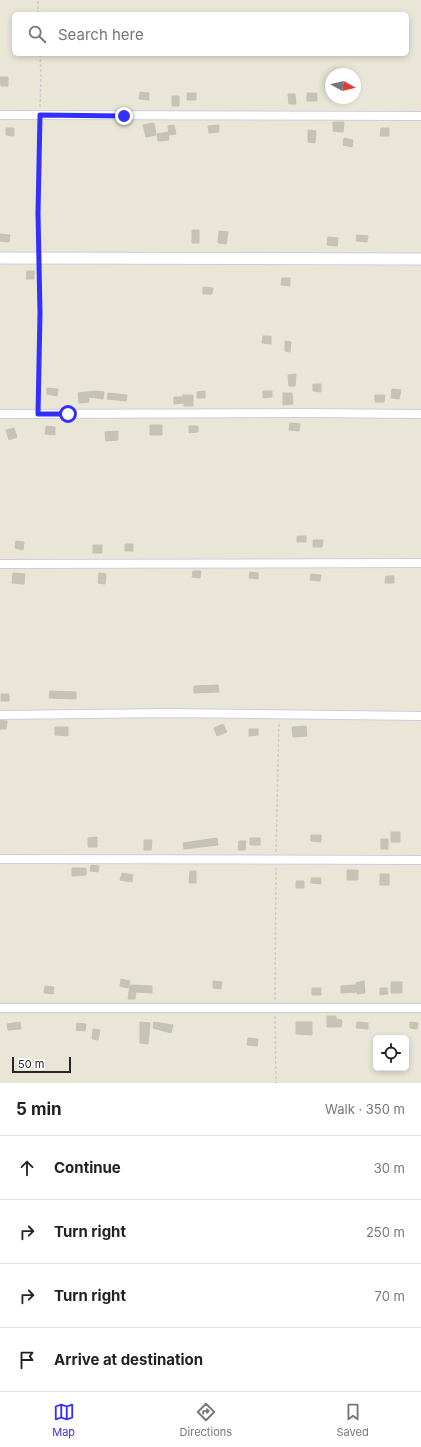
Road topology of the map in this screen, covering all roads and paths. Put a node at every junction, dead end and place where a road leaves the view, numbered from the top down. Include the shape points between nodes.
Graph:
1 (38, 0) edge
2 (38, 12) edge
3 (40, 56) edge
4 (0, 115) edge
5 (40, 115) junction
6 (421, 116) edge
7 (0, 258) edge
8 (39, 258) junction
9 (421, 259) edge
10 (0, 414) edge
11 (38, 414) junction
12 (421, 414) edge
13 (0, 564) edge
14 (421, 564) edge
15 (279, 714) junction
16 (0, 715) edge
17 (421, 716) edge
18 (0, 860) edge
19 (276, 860) junction
20 (421, 860) edge
21 (0, 1008) edge
22 (275, 1008) junction
23 (421, 1008) edge
24 (276, 1083) edge

1 - 2 path
3 - 5 path
4 - 5 street
5 - 6 street
5 - 8 path
7 - 8 street
8 - 9 street
8 - 11 path
10 - 11 street
11 - 12 street
13 - 14 street
15 - 16 street via 169,712
15 - 17 street
15 - 19 path
18 - 19 street
19 - 20 street
19 - 22 path
21 - 22 street
22 - 23 street
22 - 24 path

